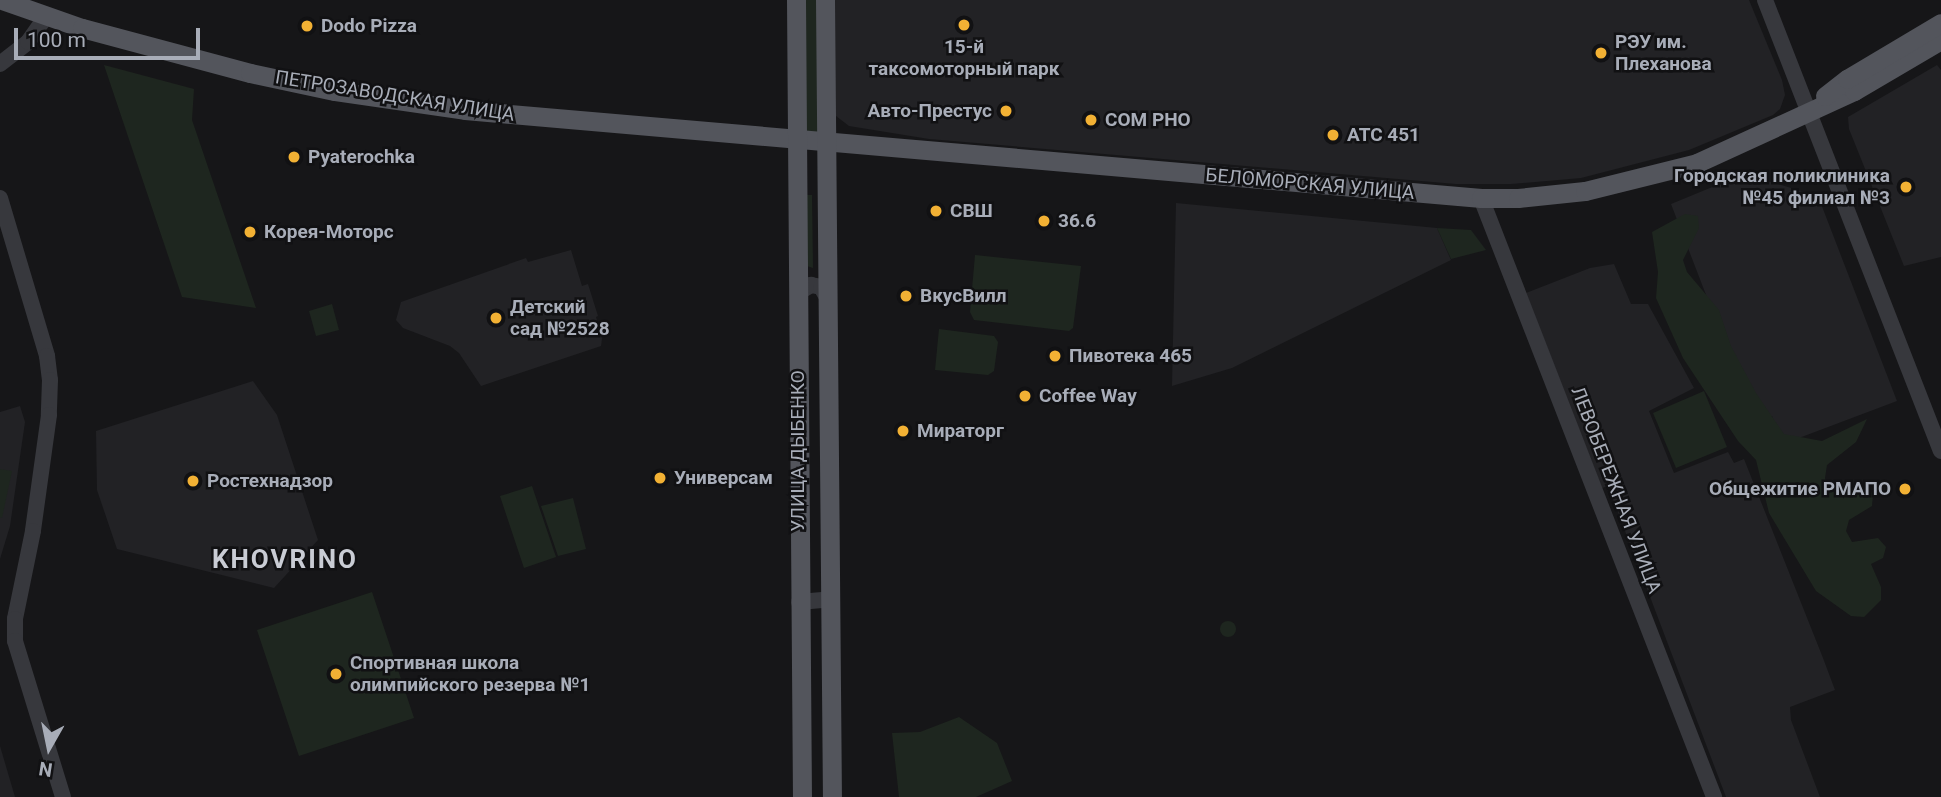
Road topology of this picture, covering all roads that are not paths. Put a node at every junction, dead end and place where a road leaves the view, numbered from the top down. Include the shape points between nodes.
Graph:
1 (2, 0) edge
2 (796, 0) edge
3 (825, 0) edge
4 (1765, 0) edge
5 (46, 16) junction
6 (1941, 23) edge
7 (1941, 40) edge
8 (0, 64) edge
9 (1808, 110) junction
10 (797, 140) junction
11 (828, 142) junction
12 (0, 198) edge
13 (1481, 198) junction
14 (798, 301) junction
15 (829, 301) junction
16 (1941, 451) edge
17 (831, 599) junction
18 (799, 601) junction
19 (63, 797) edge
20 (802, 797) edge
21 (832, 797) edge
22 (1714, 797) edge

1 - 5 main road, ПЕТРОЗАВОДСКАЯ УЛИЦА
2 - 10 main road, УЛИЦА ДЫБЕНКО
3 - 11 main road, УЛИЦА ДЫБЕНКО
4 - 9 street
5 - 8 street via 28,42
5 - 10 main road, ПЕТРОЗАВОДСКАЯ УЛИЦА via 204,61 335,91 465,110
6 - 9 main road, БЕЛОМОРСКАЯ УЛИЦА via 1847,79
7 - 9 main road, БЕЛОМОРСКАЯ УЛИЦА via 1854,91
9 - 13 main road, БЕЛОМОРСКАЯ УЛИЦА via 1721,153 1669,172 1585,191
9 - 16 street
10 - 11 main road, БЕЛОМОРСКАЯ УЛИЦА
10 - 14 main road, УЛИЦА ДЫБЕНКО
11 - 13 main road, БЕЛОМОРСКАЯ УЛИЦА
11 - 15 main road, УЛИЦА ДЫБЕНКО
12 - 19 street via 50,380 15,641
13 - 22 street, ЛЕВОБЕРЕЖНАЯ УЛИЦА
14 - 15 street via 801,291 816,285
14 - 18 main road, УЛИЦА ДЫБЕНКО
15 - 17 main road, УЛИЦА ДЫБЕНКО
17 - 18 street
17 - 21 main road, УЛИЦА ДЫБЕНКО
18 - 20 main road, УЛИЦА ДЫБЕНКО

